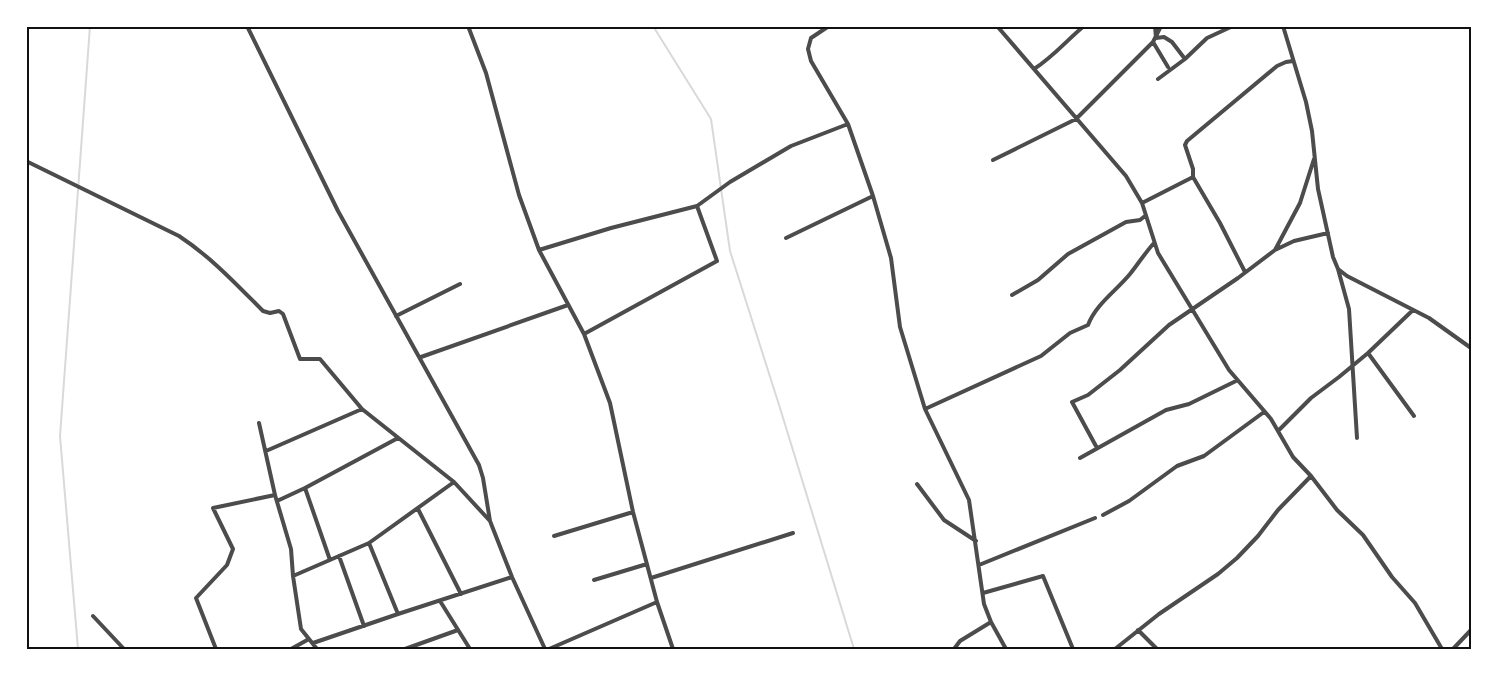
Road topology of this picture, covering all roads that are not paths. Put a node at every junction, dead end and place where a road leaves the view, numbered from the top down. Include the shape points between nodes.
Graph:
1 (246, 26) edge
2 (468, 26) edge
3 (829, 26) edge
4 (998, 26) edge
5 (1084, 26) edge
6 (1155, 26) edge
7 (1161, 26) edge
8 (1233, 26) edge
9 (1283, 26) edge
10 (1155, 40) junction
11 (1185, 59) junction
12 (1293, 61) junction
13 (1168, 67) dead end
14 (1034, 69) junction
15 (1158, 79) dead end
16 (1076, 119) junction
17 (848, 124) junction
18 (1315, 155) junction
19 (992, 160) dead end
20 (26, 161) edge
21 (1193, 177) junction
22 (873, 196) junction
23 (1142, 203) junction
24 (697, 206) junction
25 (1146, 216) junction
26 (1328, 234) junction
27 (786, 238) dead end
28 (1154, 243) junction
29 (539, 250) junction
30 (1275, 250) junction
31 (1338, 269) junction
32 (1245, 272) junction
33 (460, 284) dead end
34 (1012, 295) dead end
35 (568, 305) junction
36 (1191, 310) junction
37 (1413, 310) junction
38 (396, 316) junction
39 (584, 334) junction
40 (1471, 348) edge
41 (1368, 353) junction
42 (421, 357) junction
43 (1353, 366) junction
44 (1236, 381) junction
45 (362, 409) junction
46 (925, 409) junction
47 (1264, 412) junction
48 (1414, 416) dead end
49 (259, 423) dead end
50 (1278, 431) junction
51 (398, 438) junction
52 (1357, 438) dead end
53 (1098, 448) junction
54 (266, 451) junction
55 (1080, 458) dead end
56 (1310, 476) junction
57 (454, 482) junction
58 (917, 484) dead end
59 (305, 488) junction
60 (275, 495) junction
61 (277, 501) junction
62 (418, 509) junction
63 (633, 512) junction
64 (1104, 515) dead end
65 (1095, 518) dead end
66 (490, 521) junction
67 (793, 533) dead end
68 (554, 536) dead end
69 (976, 541) junction
70 (369, 543) junction
71 (340, 556) junction
72 (330, 560) junction
73 (647, 564) junction
74 (979, 565) junction
75 (293, 576) junction
76 (512, 577) junction
77 (651, 578) junction
78 (594, 580) dead end
79 (983, 592) junction
80 (461, 594) junction
81 (440, 601) junction
82 (657, 602) junction
83 (398, 614) junction
84 (93, 616) dead end
85 (991, 622) junction
86 (364, 626) junction
87 (458, 630) junction
88 (1138, 630) junction
89 (1471, 630) edge
90 (309, 639) junction
91 (313, 643) junction
92 (124, 649) edge
93 (216, 649) edge
94 (291, 649) edge
95 (317, 649) edge
96 (405, 649) edge
97 (470, 649) edge
98 (545, 649) edge
99 (549, 649) edge
100 (673, 649) edge
101 (954, 649) edge
102 (1006, 649) edge
103 (1073, 649) edge
104 (1115, 649) edge
105 (1157, 649) edge
106 (1442, 649) edge
107 (1453, 649) edge

1 - 38 street via 338,211
2 - 29 street via 486,73 519,195
3 - 17 street via 811,38 808,49 811,61
4 - 14 street
5 - 14 street
6 - 10 street
7 - 10 street
8 - 11 street via 1208,38
9 - 12 street
10 - 11 street via 1164,36
10 - 13 street
10 - 16 street
11 - 15 street
12 - 18 street via 1306,102
12 - 21 street via 1269,72 1187,141 1185,145
14 - 16 street
16 - 19 street
16 - 23 street via 1126,176
17 - 22 street
17 - 24 street via 791,146 714,192
18 - 26 street via 1318,189
18 - 30 street via 1300,204
20 - 45 street via 164,228 195,247 263,312 279,311 300,359 320,359
21 - 23 street
21 - 32 street
22 - 27 street
22 - 46 street via 891,258 900,327
23 - 25 street
24 - 29 street
24 - 39 street via 717,261
25 - 28 street
25 - 34 street via 1126,222 1068,254 1038,280
26 - 30 street via 1294,241
26 - 31 street
28 - 36 street
28 - 46 street via 1097,308 1088,325 1070,333 1042,356
29 - 35 street
30 - 32 street
31 - 37 street
31 - 43 street via 1349,309
32 - 36 street
33 - 38 street
35 - 39 street
35 - 42 street
36 - 44 street
36 - 53 street via 1169,325 1120,370 1072,402
37 - 40 street
37 - 41 street
38 - 42 street
39 - 63 street via 610,403
41 - 43 street
41 - 48 street
42 - 66 street via 479,465
43 - 50 street via 1311,398
43 - 52 street
44 - 47 street
44 - 53 street via 1190,404 1166,410
45 - 51 street
45 - 54 street
46 - 69 street via 968,500
47 - 50 street
47 - 64 street via 1204,456 1177,466 1130,501
49 - 54 street
50 - 56 street via 1293,457
51 - 57 street
51 - 59 street
53 - 55 street
54 - 60 street
56 - 88 street via 1237,558
56 - 106 street via 1415,602
57 - 62 street
57 - 66 street
58 - 69 street via 944,520
59 - 61 street
59 - 72 street
60 - 61 street
60 - 93 street via 213,508 233,550 227,565 196,598
61 - 75 street via 291,549
62 - 70 street
62 - 80 street
63 - 68 street
63 - 73 street
65 - 74 street
66 - 76 street
67 - 77 street
69 - 74 street
70 - 71 street
70 - 83 street
71 - 72 street
71 - 86 street
72 - 75 street
73 - 77 street
73 - 78 street
74 - 79 street
75 - 90 street via 301,629
76 - 80 street
76 - 98 street
77 - 82 street
79 - 85 street
79 - 103 street via 1043,576
80 - 81 street
81 - 83 street
81 - 87 street
82 - 99 street
82 - 100 street
83 - 86 street
84 - 92 street
85 - 101 street via 960,641
85 - 102 street
86 - 91 street
87 - 96 street
87 - 97 street
88 - 104 street
88 - 105 street
89 - 107 street
90 - 91 street
90 - 94 street
91 - 95 street

